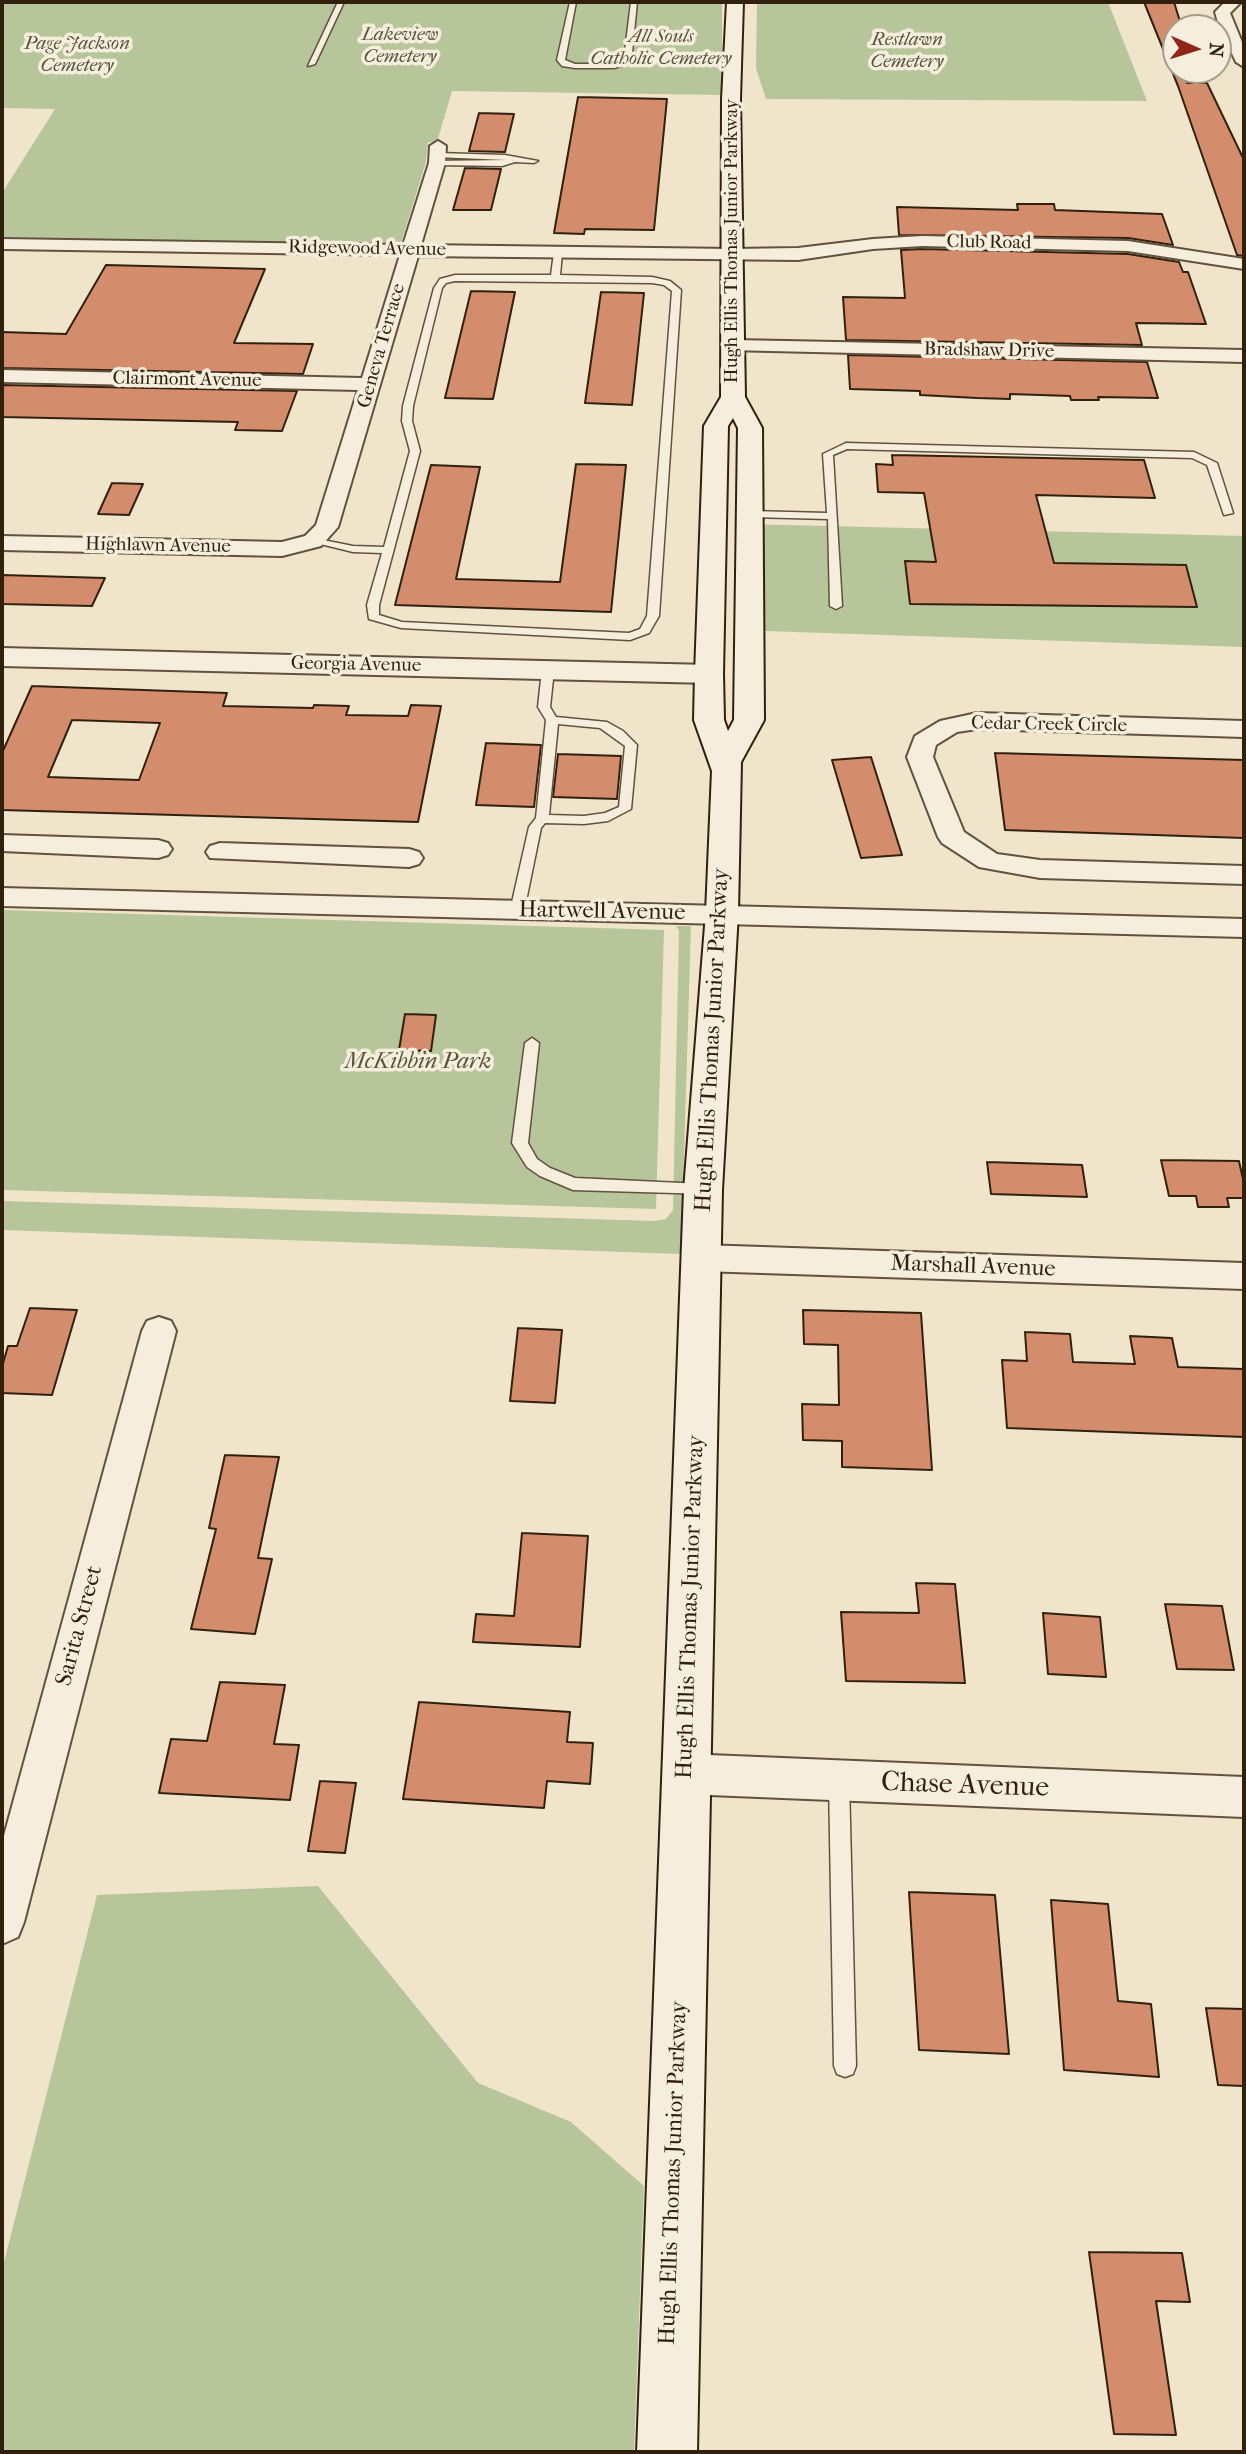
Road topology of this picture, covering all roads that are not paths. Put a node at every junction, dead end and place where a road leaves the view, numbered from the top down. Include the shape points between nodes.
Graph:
1 (341, 2) edge
2 (573, 2) edge
3 (634, 2) edge
4 (735, 2) edge
5 (1234, 2) edge
6 (1244, 62) edge
7 (311, 64) dead end
8 (438, 154) joint
9 (534, 161) dead end
10 (2, 244) edge
11 (410, 250) junction
12 (558, 253) junction
13 (733, 255) junction
14 (1244, 264) edge
15 (555, 278) junction
16 (734, 346) junction
17 (1244, 356) edge
18 (2, 376) edge
19 (372, 384) junction
20 (733, 397) junction
21 (1228, 513) dead end
22 (750, 514) junction
23 (832, 516) junction
24 (313, 541) junction
25 (2, 543) edge
26 (388, 550) junction
27 (836, 606) dead end
28 (2, 657) edge
29 (548, 670) junction
30 (709, 674) junction
31 (552, 720) junction
32 (1244, 729) edge
33 (726, 762) junction
34 (542, 819) junction
35 (2, 843) edge
36 (158, 849) dead end
37 (219, 852) dead end
38 (293, 854) junction
39 (409, 858) dead end
40 (46, 872) junction
41 (1244, 875) edge
42 (2, 897) edge
43 (280, 905) junction
44 (517, 911) junction
45 (722, 913) junction
46 (1244, 928) edge
47 (532, 1043) dead end
48 (703, 1190) junction
49 (702, 1258) junction
50 (1244, 1276) edge
51 (159, 1331) dead end
52 (685, 1774) junction
53 (839, 1781) junction
54 (1244, 1797) edge
55 (2, 1922) edge
56 (845, 2066) dead end
57 (667, 2452) edge

1 - 7 lane
2 - 3 lane via 561,60 575,66 614,66 628,61
4 - 13 main road, Hugh Ellis Thomas Junior Parkway
5 - 6 street via 1222,12
8 - 9 lane
8 - 11 street, Geneva Terrace
10 - 11 street, Ridgewood Avenue
11 - 12 street, Ridgewood Avenue
11 - 19 street, Geneva Terrace
12 - 13 street, Ridgewood Avenue
12 - 15 lane
13 - 14 street, Club Road via 798,254 922,241 1128,246
13 - 16 main road, Hugh Ellis Thomas Junior Parkway
15 - 26 lane via 455,278 438,288 408,406 415,451
15 - 26 lane via 652,279 677,290 653,616 645,631 630,637 511,633 401,625 373,617
16 - 17 street, Bradshaw Drive
16 - 20 main road, Hugh Ellis Thomas Junior Parkway
18 - 19 street, Clairmont Avenue
19 - 24 street, Geneva Terrace via 327,527
20 - 22 main road, Hugh Ellis Thomas Junior Parkway via 750,428
20 - 30 main road, Hugh Ellis Thomas Junior Parkway via 716,426
21 - 23 lane via 1212,463 1194,455 846,446 828,454
22 - 23 lane
22 - 33 main road, Hugh Ellis Thomas Junior Parkway via 748,720
23 - 27 lane
24 - 25 street, Highlawn Avenue via 282,549
24 - 26 lane
28 - 29 main road, Georgia Avenue
29 - 30 main road, Georgia Avenue
29 - 31 lane via 544,707
30 - 33 main road, Hugh Ellis Thomas Junior Parkway via 709,719
31 - 34 lane
31 - 34 lane via 603,725 631,745 632,756 625,809 584,820
32 - 41 street, Cedar Creek Circle via 977,721 949,726 924,741 920,757 952,837 989,861 1040,869
33 - 45 main road, Hugh Ellis Thomas Junior Parkway
34 - 44 lane via 535,827
35 - 40 street
36 - 40 street
37 - 38 street
38 - 39 street
38 - 43 street
40 - 42 street, Hartwell Avenue
40 - 43 street, Hartwell Avenue
43 - 44 street, Hartwell Avenue
44 - 45 street, Hartwell Avenue
45 - 46 street, Hartwell Avenue
45 - 48 main road, Hugh Ellis Thomas Junior Parkway
47 - 48 lane via 520,1143 531,1163 573,1184
48 - 49 main road, Hugh Ellis Thomas Junior Parkway
49 - 50 street, Marshall Avenue
49 - 52 main road, Hugh Ellis Thomas Junior Parkway
51 - 55 street, Sarita Street
52 - 53 street, Chase Avenue
52 - 57 main road, Hugh Ellis Thomas Junior Parkway
53 - 54 street, Chase Avenue
53 - 56 lane

